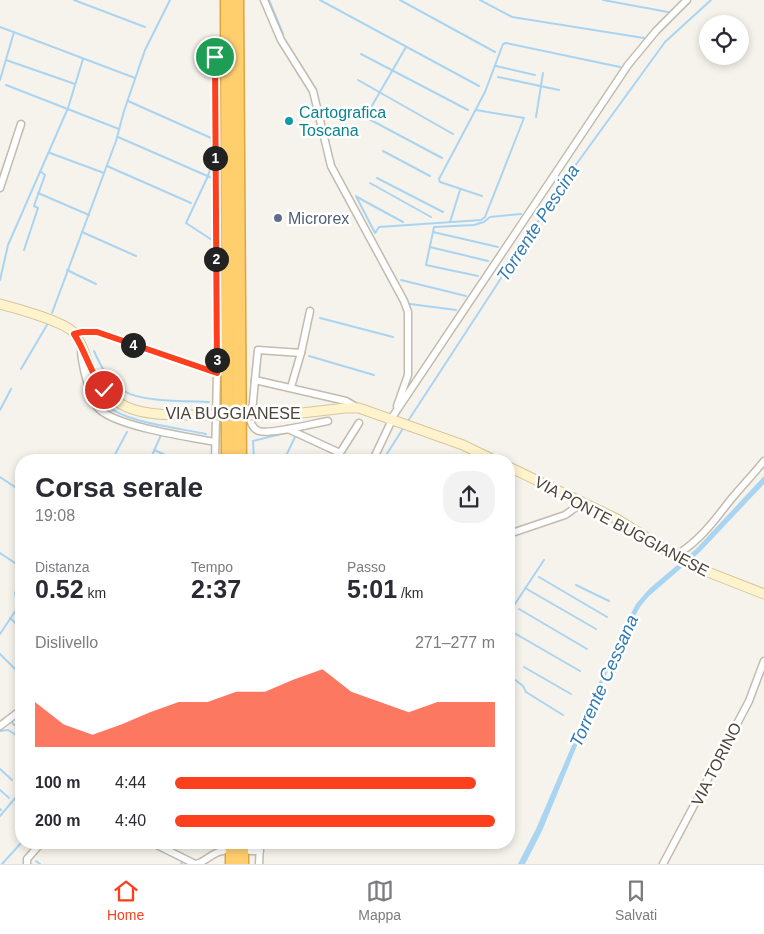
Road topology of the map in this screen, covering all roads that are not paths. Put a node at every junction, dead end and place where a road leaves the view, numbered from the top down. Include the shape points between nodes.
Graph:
1 (227, 0) edge
2 (237, 0) edge
3 (264, 0) edge
4 (687, 0) edge
5 (215, 57) dead end
6 (21, 124) dead end
7 (0, 188) edge
8 (0, 304) edge
9 (310, 311) dead end
10 (74, 334) junction
11 (81, 345) junction
12 (301, 354) junction
13 (217, 373) junction
14 (255, 380) junction
15 (291, 387) junction
16 (359, 408) junction
17 (393, 419) junction
18 (328, 420) dead end
19 (359, 423) dead end
20 (288, 429) junction
21 (215, 442) junction
22 (215, 454) edge
23 (228, 454) edge
24 (240, 454) edge
25 (376, 454) edge
26 (481, 454) edge
27 (764, 461) edge
28 (515, 470) edge
29 (582, 503) junction
30 (515, 532) edge
31 (678, 558) junction
32 (764, 594) edge
33 (764, 661) edge
34 (15, 715) edge
35 (0, 726) edge
36 (36, 849) edge
37 (165, 849) edge
38 (224, 849) edge
39 (228, 849) edge
40 (246, 849) edge
41 (253, 849) edge
42 (260, 851) joint
43 (27, 864) edge
44 (196, 864) edge
45 (232, 864) edge
46 (242, 864) edge
47 (259, 864) edge
48 (663, 864) edge

1 - 23 highway
2 - 24 highway
3 - 17 street via 281,40 313,91 331,166 408,312 408,375
4 - 17 street via 628,65
5 - 13 street
6 - 7 street
8 - 10 main road, VIA BUGGIANESE via 61,324
9 - 12 street
10 - 11 main road, VIA BUGGIANESE
10 - 13 street via 97,332
11 - 16 main road, VIA BUGGIANESE, bridge via 96,378 113,400 131,410 206,416 293,414
11 - 21 street, VIA BUGGIANESE via 86,381 98,409 113,419
12 - 14 street via 258,350
12 - 15 street
13 - 21 street
14 - 15 street
14 - 20 street via 253,427 261,432
15 - 16 street via 346,401
16 - 17 main road, VIA BUGGIANESE
17 - 25 street
17 - 26 main road, VIA BUGGIANESE
18 - 20 street
19 - 20 street via 340,453
21 - 22 street
27 - 31 street via 711,526
28 - 29 main road, VIA PONTE BUGGIANESE
29 - 30 street via 565,515
29 - 31 main road, VIA PONTE BUGGIANESE via 617,520
31 - 32 main road, VIA PONTE BUGGIANESE
33 - 48 street, VIA TORINO via 749,701
34 - 35 street
36 - 43 street
37 - 44 street
38 - 44 street
39 - 45 highway
40 - 46 highway
41 - 42 street
42 - 47 street

